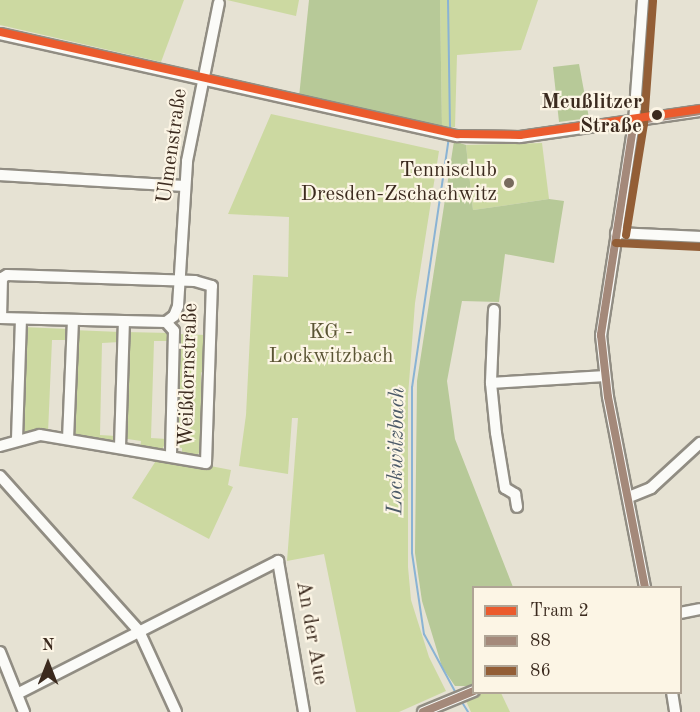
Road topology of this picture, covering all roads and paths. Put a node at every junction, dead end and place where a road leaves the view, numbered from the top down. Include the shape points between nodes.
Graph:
1 (643, 0) edge
2 (219, 3) dead end
3 (0, 34) edge
4 (203, 79) junction
5 (700, 111) edge
6 (634, 121) junction
7 (0, 175) edge
8 (184, 186) junction
9 (616, 233) junction
10 (700, 237) edge
11 (181, 261) joint
12 (180, 281) junction
13 (494, 310) dead end
14 (0, 318) edge
15 (21, 319) junction
16 (73, 320) junction
17 (124, 322) junction
18 (166, 322) junction
19 (605, 376) junction
20 (491, 383) junction
21 (17, 439) junction
22 (68, 439) junction
23 (700, 443) edge
24 (0, 446) edge
25 (120, 447) junction
26 (171, 456) junction
27 (0, 476) edge
28 (628, 497) junction
29 (517, 507) dead end
30 (645, 586) edge
31 (700, 609) edge
32 (682, 613) edge
33 (139, 631) junction
34 (0, 652) edge
35 (19, 693) junction
36 (468, 693) edge
37 (672, 694) edge
38 (24, 712) edge
39 (176, 712) edge
40 (304, 712) edge
41 (423, 712) edge
42 (675, 712) edge

1 - 6 street
2 - 4 street, Ulmenstraße
3 - 4 street
4 - 6 street via 458,136 520,137
4 - 8 street, Ulmenstraße
5 - 6 street
6 - 9 street
7 - 8 street
8 - 11 street, Ulmenstraße
9 - 10 street
9 - 19 street via 602,315
11 - 12 street, Weißdornstraße
12 - 14 street, Weißdornstraße via 7,275 2,278
12 - 18 street, Weißdornstraße via 178,306
12 - 26 street, Weißdornstraße via 212,286 206,463
13 - 20 street
14 - 15 street, Weißdornstraße
15 - 16 street, Weißdornstraße
15 - 21 street
16 - 17 street, Weißdornstraße
16 - 22 street
17 - 18 street, Weißdornstraße
17 - 25 street
18 - 26 street, Weißdornstraße via 174,331
19 - 20 street
19 - 28 street
20 - 29 street via 505,488 515,494
21 - 22 street, Weißdornstraße via 40,435
21 - 24 street, Weißdornstraße
22 - 25 street, Weißdornstraße
23 - 28 street via 651,488
25 - 26 street, Weißdornstraße
27 - 33 street
28 - 30 street
31 - 32 street
33 - 35 street
33 - 39 street
33 - 40 street, An der Aue via 279,561
34 - 35 street
35 - 38 street
36 - 41 street
37 - 42 street

